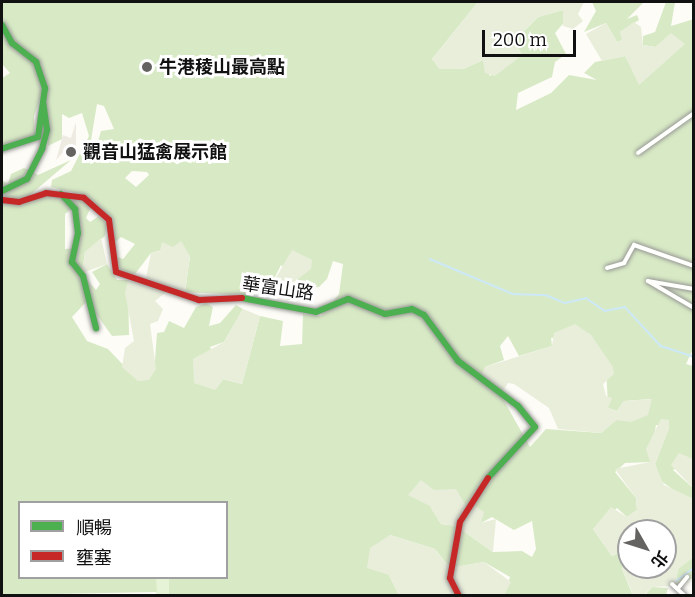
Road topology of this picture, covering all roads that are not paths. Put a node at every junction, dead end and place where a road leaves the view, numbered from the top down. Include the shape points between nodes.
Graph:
1 (2, 25) edge
2 (43, 101) junction
3 (693, 113) edge
4 (2, 149) edge
5 (638, 153) dead end
6 (2, 191) edge
7 (60, 193) junction
8 (2, 200) edge
9 (693, 267) edge
10 (608, 268) dead end
11 (693, 289) edge
12 (693, 308) edge
13 (96, 328) dead end
14 (687, 577) dead end
15 (672, 584) dead end
16 (679, 587) junction
17 (459, 596) edge
18 (685, 596) edge

1 - 2 street via 12,42 36,62 45,88
2 - 4 street via 38,138
2 - 6 street via 44,145 34,156 27,179
3 - 5 street
7 - 8 street, 華富山路
7 - 13 street via 75,209 78,233 72,262 83,276
7 - 17 street, 華富山路 via 84,198 108,218 113,268 124,276 206,301 252,297 316,312 348,299 386,314 420,312 445,337 458,361 518,406 535,431 477,488 460,522 450,578
9 - 10 street via 634,245 624,263
11 - 12 street via 648,281
14 - 16 street
15 - 16 street
16 - 18 street

